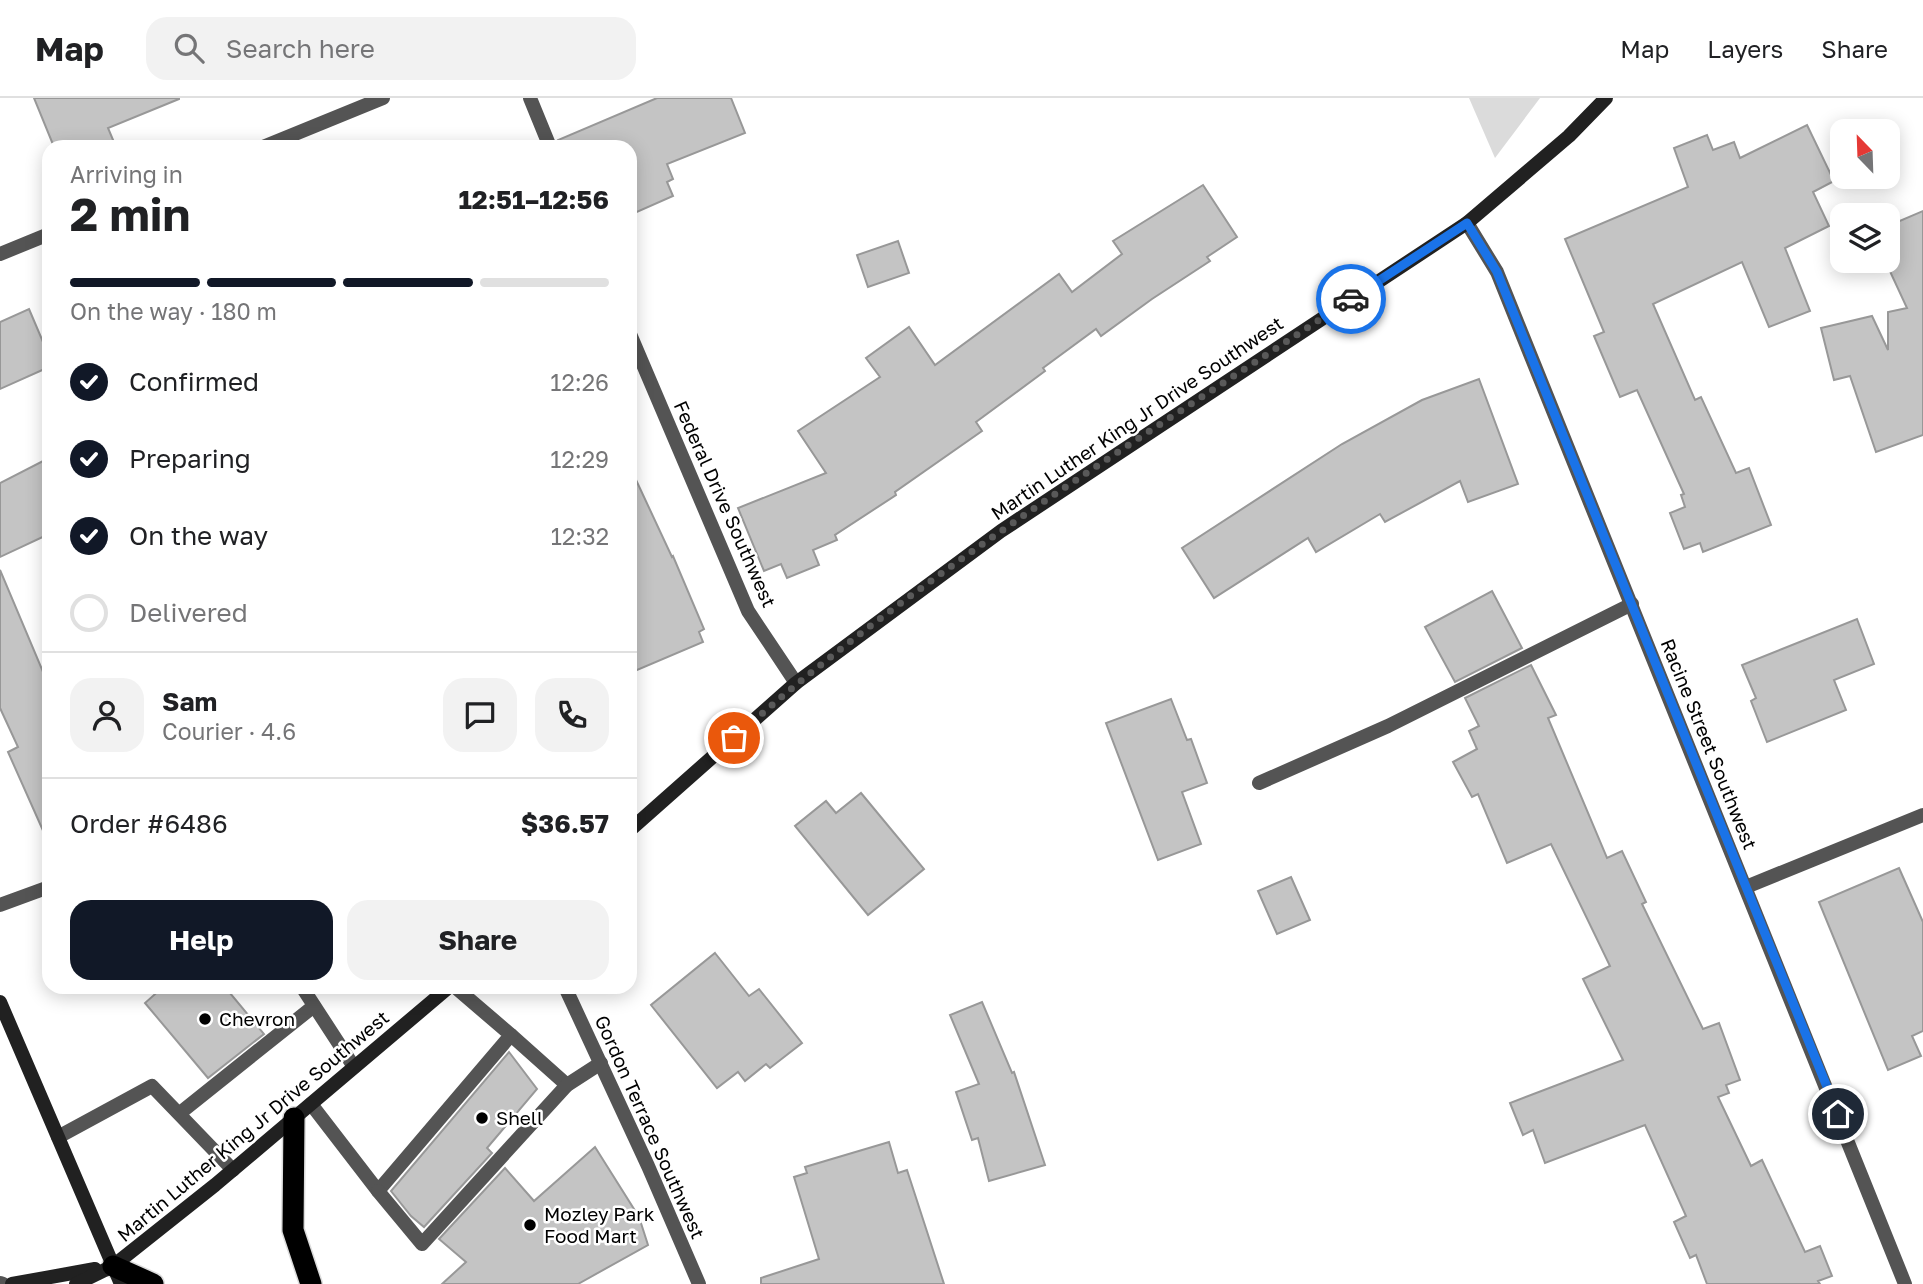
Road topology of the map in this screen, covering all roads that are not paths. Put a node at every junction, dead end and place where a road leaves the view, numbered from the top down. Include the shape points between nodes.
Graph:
1 (383, 98) edge
2 (530, 98) edge
3 (1606, 98) edge
4 (280, 140) edge
5 (547, 140) edge
6 (1467, 223) junction
7 (42, 237) edge
8 (0, 254) edge
9 (637, 350) edge
10 (1632, 604) junction
11 (796, 683) junction
12 (1259, 783) dead end
13 (1923, 815) edge
14 (637, 824) edge
15 (1746, 887) junction
16 (42, 890) edge
17 (0, 905) edge
18 (306, 994) edge
19 (441, 994) edge
20 (463, 994) edge
21 (568, 994) edge
22 (0, 1002) edge
23 (314, 1006) junction
24 (511, 1035) junction
25 (601, 1063) junction
26 (354, 1067) junction
27 (567, 1085) junction
28 (311, 1104) junction
29 (180, 1113) junction
30 (294, 1118) junction
31 (58, 1137) junction
32 (233, 1170) junction
33 (378, 1191) junction
34 (112, 1278) edge
35 (12, 1284) edge
36 (76, 1284) edge
37 (153, 1284) edge
38 (311, 1284) edge
39 (699, 1284) edge
40 (1905, 1284) edge

1 - 4 street
2 - 5 street
3 - 6 main road, Martin Luther King Jr Drive Southwest via 1569,136
6 - 10 street, Racine Street Southwest via 1497,272
6 - 11 main road, Martin Luther King Jr Drive Southwest via 1001,531
7 - 8 street
9 - 11 street, Federal Drive Southwest via 748,611
10 - 12 street via 1388,726
10 - 15 street, Racine Street Southwest
11 - 14 main road, Martin Luther King Jr Drive Southwest
13 - 15 street
15 - 40 street, Racine Street Southwest
16 - 17 street
18 - 23 street
19 - 26 main road, Martin Luther King Jr Drive Southwest
20 - 24 street
21 - 25 street, Gordon Terrace Southwest
22 - 31 main road
23 - 26 street
23 - 29 street
24 - 27 street
24 - 33 street
25 - 27 street
25 - 39 street, Gordon Terrace Southwest
26 - 28 main road, Martin Luther King Jr Drive Southwest
27 - 33 street via 422,1244
28 - 30 main road, Martin Luther King Jr Drive Southwest
28 - 33 street
29 - 31 street via 152,1086
29 - 32 street
30 - 32 main road, Martin Luther King Jr Drive Southwest
30 - 38 highway via 293,1230
31 - 34 main road
32 - 34 main road, Martin Luther King Jr Drive Southwest
34 - 35 main road
34 - 36 main road, Martin Luther King Jr Drive Southwest
34 - 37 highway

